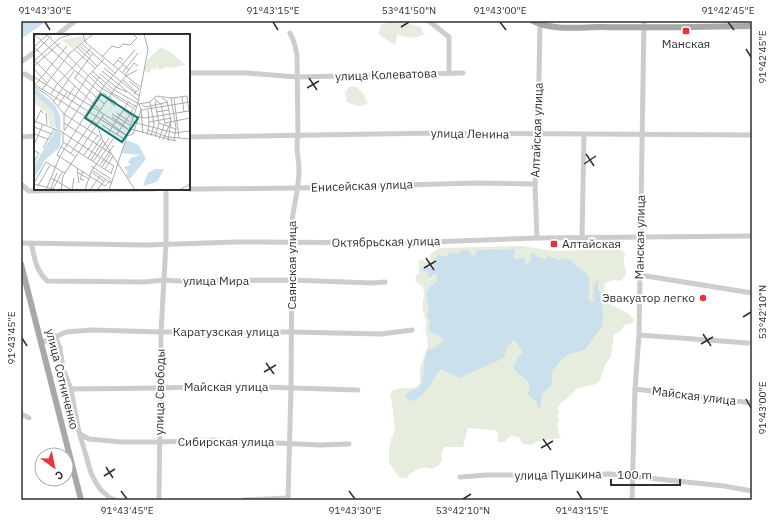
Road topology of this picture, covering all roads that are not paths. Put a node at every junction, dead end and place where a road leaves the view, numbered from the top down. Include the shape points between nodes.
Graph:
1 (75, 21) edge
2 (429, 21) edge
3 (533, 21) edge
4 (540, 23) edge
5 (644, 24) edge
6 (752, 26) edge
7 (290, 33) dead end
8 (59, 34) edge
9 (34, 53) edge
10 (21, 62) edge
11 (190, 73) edge
12 (449, 73) junction
13 (463, 73) dead end
14 (21, 74) edge
15 (297, 77) junction
16 (34, 79) edge
17 (641, 133) junction
18 (538, 134) junction
19 (584, 134) junction
20 (752, 135) edge
21 (21, 136) edge
22 (34, 136) edge
23 (298, 136) junction
24 (190, 137) edge
25 (21, 184) edge
26 (535, 184) junction
27 (298, 188) junction
28 (190, 189) edge
29 (92, 190) edge
30 (166, 190) edge
31 (752, 236) edge
32 (582, 237) junction
33 (640, 237) junction
34 (537, 238) junction
35 (292, 242) junction
36 (21, 243) edge
37 (31, 243) junction
38 (166, 243) junction
39 (21, 264) edge
40 (640, 275) junction
41 (164, 280) junction
42 (291, 280) junction
43 (385, 282) dead end
44 (752, 293) edge
45 (412, 330) dead end
46 (161, 332) junction
47 (292, 332) junction
48 (639, 335) junction
49 (55, 336) junction
50 (41, 343) junction
51 (748, 343) dead end
52 (160, 388) junction
53 (291, 388) junction
54 (71, 389) junction
55 (635, 389) junction
56 (358, 390) dead end
57 (752, 403) edge
58 (21, 414) edge
59 (29, 418) dead end
60 (80, 434) junction
61 (160, 442) junction
62 (290, 443) junction
63 (349, 444) dead end
64 (633, 476) junction
65 (460, 477) dead end
66 (752, 491) edge
67 (288, 499) edge
68 (81, 500) edge
69 (116, 500) edge
70 (159, 500) edge
71 (242, 500) edge
72 (632, 500) edge

1 - 8 street
2 - 12 street via 449,37
3 - 4 main road
4 - 5 main road via 556,27
4 - 18 street, Алтайская улица
5 - 6 main road
5 - 17 street, Манская улица
7 - 15 street, Саянская улица via 297,56
9 - 10 street
11 - 15 street, улица Колеватова via 248,73
12 - 13 street, улица Колеватова
12 - 15 street, улица Колеватова
14 - 16 street
15 - 23 street, Саянская улица
17 - 19 street, улица Ленина
17 - 20 street, улица Ленина
17 - 33 street, Манская улица
18 - 19 street, улица Ленина
18 - 23 street, улица Ленина
18 - 26 street, Алтайская улица
19 - 32 street
21 - 22 street
23 - 24 street, улица Ленина
23 - 27 street, Саянская улица
25 - 29 street via 29,191
26 - 27 street, Енисейская улица
26 - 34 street, Алтайская улица
27 - 28 street, Енисейская улица
27 - 35 street, Саянская улица via 290,229
30 - 38 street, улица Свободы
31 - 33 street, Октябрьская улица
32 - 33 street, Октябрьская улица
32 - 34 street, Октябрьская улица
33 - 40 street, Манская улица
34 - 35 street, Октябрьская улица via 404,243
35 - 38 street, Октябрьская улица
35 - 42 street, Саянская улица
36 - 37 street, Октябрьская улица
37 - 38 street, Октябрьская улица
37 - 41 street, улица Мира via 36,267 46,281
38 - 41 street, улица Свободы
39 - 50 main road, улица Сотниченко
40 - 44 street
40 - 48 street, Манская улица
41 - 42 street, улица Мира
41 - 46 street, улица Свободы
42 - 43 street, улица Мира
42 - 47 street, Саянская улица
45 - 47 street, Каратузская улица via 381,334
46 - 47 street, Каратузская улица
46 - 49 street, Каратузская улица via 92,330 66,332
46 - 52 street, улица Свободы
47 - 53 street, Саянская улица
48 - 51 street
48 - 55 street, Манская улица
49 - 50 street, Каратузская улица
49 - 54 street via 60,348 63,370
50 - 68 main road, улица Сотниченко
52 - 53 street, Майская улица
52 - 54 street, Майская улица
52 - 61 street, улица Свободы
53 - 56 street, Майская улица
53 - 62 street, Саянская улица
54 - 60 street
55 - 57 street, Майская улица
55 - 64 street, Манская улица
58 - 59 street
60 - 61 street, Сибирская улица via 90,439
60 - 69 street via 96,483 110,498
61 - 62 street, Сибирская улица via 212,440
61 - 70 street, улица Свободы
62 - 63 street, Сибирская улица
62 - 67 street, Саянская улица
64 - 65 street, улица Пушкина via 610,474
64 - 66 street, улица Пушкина
64 - 72 street, Манская улица
67 - 71 street

